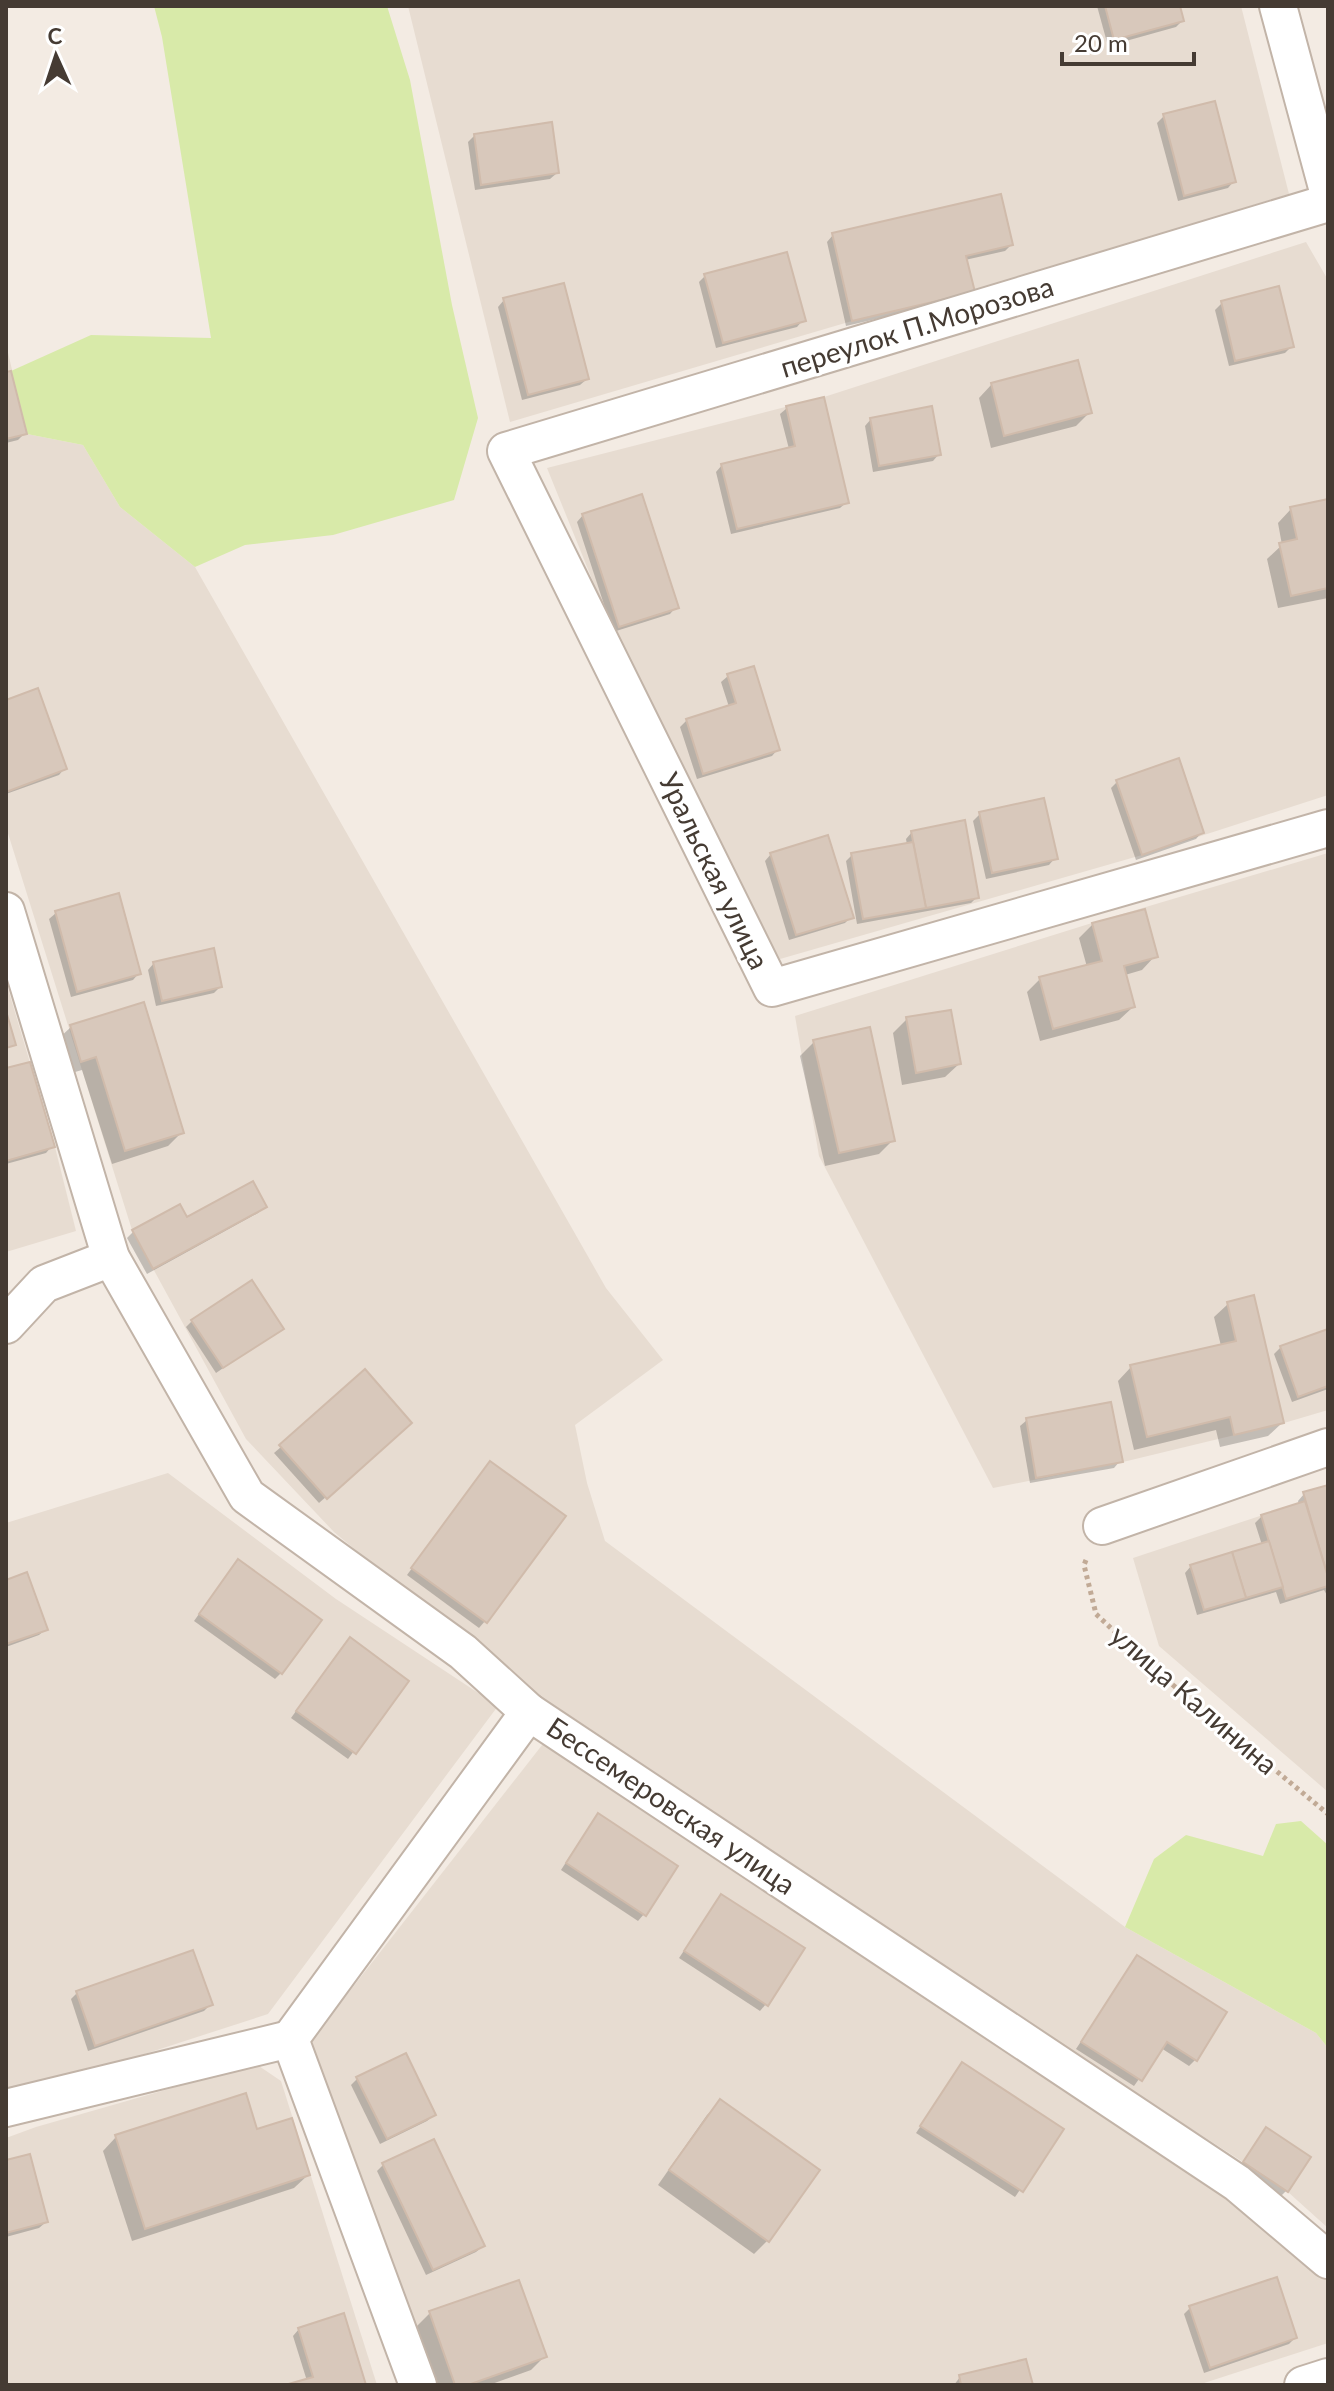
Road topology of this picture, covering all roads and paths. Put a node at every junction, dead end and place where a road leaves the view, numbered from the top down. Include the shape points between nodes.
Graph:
1 (1278, 6) edge
2 (1328, 191) edge
3 (1328, 203) edge
4 (506, 451) joint
5 (1328, 828) edge
6 (6, 911) edge
7 (111, 1258) junction
8 (6, 1325) edge
9 (1328, 1447) edge
10 (1102, 1526) joint
11 (529, 1712) junction
12 (1328, 1814) edge
13 (290, 2039) junction
14 (6, 2108) edge
15 (1328, 2260) edge
16 (1328, 2377) edge
17 (418, 2385) edge
18 (1303, 2385) edge

1 - 2 street
3 - 4 street, переулок П.Морозова
4 - 5 street, Уральская улица via 772,988
6 - 7 street, Бессемеровская улица
7 - 8 street via 44,1284
7 - 11 street, Бессемеровская улица via 247,1496 463,1652
9 - 10 street
10 - 12 path, улица Калинина via 1084,1565 1096,1614
11 - 13 street
11 - 15 street, Бессемеровская улица via 1237,2183
13 - 14 street
13 - 17 street
16 - 18 street

